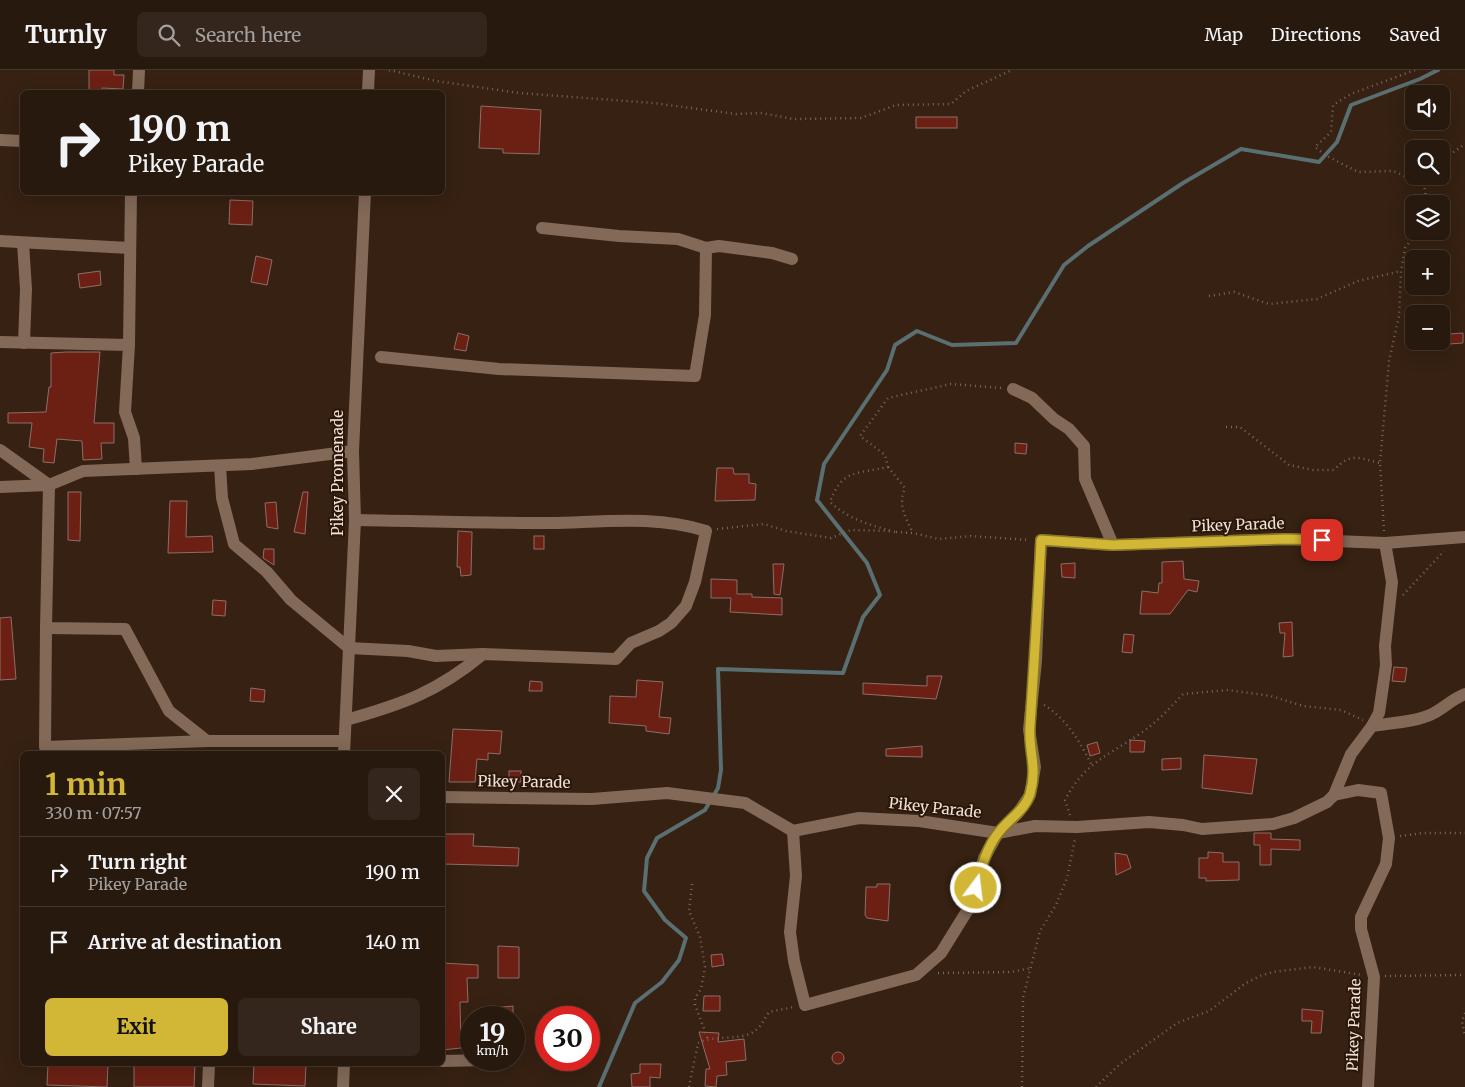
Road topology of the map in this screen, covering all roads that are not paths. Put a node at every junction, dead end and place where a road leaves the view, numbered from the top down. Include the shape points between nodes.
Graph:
1 (139, 70) edge
2 (369, 70) edge
3 (138, 90) edge
4 (368, 90) edge
5 (0, 140) edge
6 (20, 141) edge
7 (131, 195) edge
8 (364, 195) edge
9 (542, 228) dead end
10 (0, 242) edge
11 (23, 243) junction
12 (129, 248) junction
13 (706, 248) junction
14 (792, 259) dead end
15 (0, 342) edge
16 (24, 344) junction
17 (129, 345) junction
18 (381, 357) dead end
19 (1013, 390) road end
20 (0, 450) edge
21 (353, 451) junction
22 (220, 466) junction
23 (136, 469) junction
24 (49, 485) junction
25 (0, 487) edge
26 (355, 520) junction
27 (1462, 538) edge
28 (1385, 543) junction
29 (1113, 545) junction
30 (46, 628) junction
31 (349, 648) junction
32 (483, 654) junction
33 (1465, 694) edge
34 (346, 720) junction
35 (1372, 726) junction
36 (207, 741) junction
37 (344, 747) edge
38 (1334, 795) junction
39 (445, 797) edge
40 (793, 831) junction
41 (998, 833) junction
42 (445, 1061) edge
43 (460, 1061) edge
44 (209, 1066) edge
45 (344, 1066) edge
46 (208, 1087) edge
47 (343, 1087) edge
48 (1368, 1087) edge

1 - 3 street
2 - 4 street
5 - 6 street
7 - 12 street
8 - 21 street, Pikey Promenade
9 - 13 street via 678,239
10 - 11 street
11 - 12 street
11 - 16 street via 26,289
12 - 17 street
13 - 14 street via 719,246
13 - 18 street via 705,315 695,376 499,369
15 - 16 street
16 - 17 street
17 - 23 street via 125,412 134,438
19 - 29 street via 1032,398 1084,446 1086,480
20 - 24 street
21 - 22 street
21 - 26 street, Pikey Promenade
22 - 23 street
22 - 31 street via 222,498 234,544 267,572 291,600
23 - 24 street via 83,471
24 - 25 street
24 - 30 street
26 - 31 street, Pikey Promenade
26 - 32 street via 650,521 693,526 706,531 695,582 686,606 671,622 631,644 616,659
27 - 28 street, Pikey Parade
28 - 29 street, Pikey Parade via 1286,539
28 - 35 street via 1392,582 1390,612 1384,687 1379,713
29 - 41 street, Pikey Parade via 1041,540 1029,729 1035,767 1030,795
30 - 36 street via 125,629 169,711
30 - 36 street via 45,747
31 - 32 street via 436,656
31 - 34 street, Pikey Promenade
32 - 34 street via 450,680 428,692
33 - 35 street via 1431,715
34 - 37 street, Pikey Promenade
35 - 38 street via 1351,754
36 - 37 street
38 - 41 street, Pikey Parade via 1313,810 1273,824 1202,829 1149,822 1035,826
38 - 48 street, Pikey Parade via 1358,790 1381,793 1389,838 1386,864 1361,917 1361,929 1374,977
39 - 40 street, Pikey Parade via 592,799 667,793 745,803
40 - 41 street, Pikey Parade via 859,818 928,822
40 - 41 street via 796,876 790,932 804,1005 916,974 941,953 972,903 984,858
42 - 43 street
44 - 46 street
45 - 47 street

